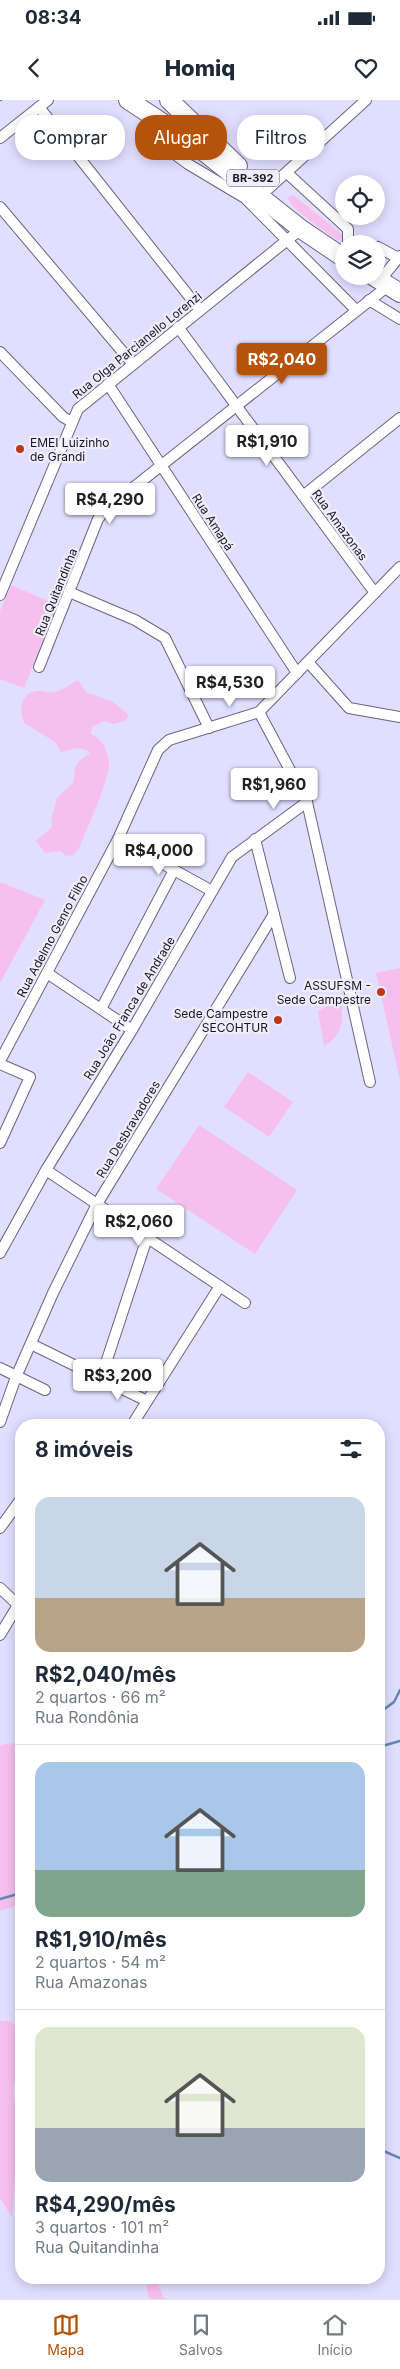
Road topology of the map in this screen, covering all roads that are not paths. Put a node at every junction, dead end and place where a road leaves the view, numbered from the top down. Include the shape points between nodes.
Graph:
1 (48, 100) edge
2 (128, 100) edge
3 (169, 100) edge
4 (366, 100) edge
5 (39, 107) junction
6 (153, 115) edge
7 (0, 138) edge
8 (185, 160) edge
9 (214, 160) edge
10 (287, 172) junction
11 (268, 189) junction
12 (0, 207) edge
13 (301, 228) junction
14 (348, 235) edge
15 (287, 239) junction
16 (335, 239) edge
17 (385, 251) edge
18 (335, 252) edge
19 (399, 258) edge
20 (387, 279) edge
21 (369, 300) junction
22 (200, 310) junction
23 (356, 310) junction
24 (400, 318) edge
25 (178, 327) junction
26 (0, 352) edge
27 (133, 364) junction
28 (108, 384) junction
29 (236, 405) junction
30 (400, 418) edge
31 (72, 422) junction
32 (161, 466) junction
33 (303, 496) junction
34 (400, 567) edge
35 (69, 592) junction
36 (375, 593) junction
37 (0, 595) edge
38 (308, 662) junction
39 (39, 668) dead end
40 (297, 674) junction
41 (259, 712) junction
42 (400, 717) edge
43 (209, 728) junction
44 (307, 802) junction
45 (118, 839) junction
46 (255, 839) junction
47 (174, 870) junction
48 (212, 891) junction
49 (274, 914) junction
50 (47, 973) junction
51 (290, 978) dead end
52 (101, 1009) junction
53 (132, 1030) junction
54 (0, 1063) edge
55 (370, 1082) dead end
56 (0, 1143) edge
57 (46, 1170) junction
58 (97, 1204) junction
59 (147, 1238) junction
60 (0, 1253) edge
61 (220, 1286) junction
62 (245, 1303) dead end
63 (31, 1344) junction
64 (0, 1368) edge
65 (16, 1377) junction
66 (101, 1378) junction
67 (45, 1390) dead end
68 (147, 1401) junction
69 (136, 1419) edge
70 (0, 1422) edge
71 (15, 1508) edge
72 (0, 1528) edge
73 (0, 1588) edge
74 (15, 1601) edge
75 (15, 1612) edge
76 (0, 1635) edge

1 - 5 street
2 - 6 highway, BR-392
3 - 11 highway, BR-392 via 246,173
4 - 10 street
5 - 7 street
5 - 22 street
8 - 15 street via 245,198
9 - 13 highway, BR-392
10 - 11 street
10 - 14 street via 348,229
11 - 16 highway, BR-392
12 - 27 street
13 - 15 street, Rua Olga Parcianello Lorenzi
13 - 18 highway, BR-392
15 - 22 street, Rua Olga Parcianello Lorenzi
15 - 23 street
17 - 19 street
19 - 20 street, Rua Quitandinha
20 - 21 street, Rua Quitandinha
21 - 23 street, Rua Quitandinha
21 - 24 street
22 - 25 street, Rua Olga Parcianello Lorenzi
23 - 29 street, Rua Quitandinha
25 - 27 street, Rua Olga Parcianello Lorenzi
25 - 29 street, Rua Amazonas
26 - 31 street via 63,417
27 - 28 street, Rua Olga Parcianello Lorenzi
28 - 31 street, Rua Olga Parcianello Lorenzi via 78,409
28 - 32 street, Rua Amapá
29 - 32 street, Rua Quitandinha
29 - 33 street, Rua Amazonas
30 - 33 street
31 - 37 street, Rua Olga Parcianello Lorenzi
32 - 35 street, Rua Quitandinha via 98,519
32 - 40 street, Rua Amapá
33 - 36 street, Rua Amazonas
34 - 36 street, Rua Adelmo Genro Filho
35 - 39 street, Rua Quitandinha
35 - 43 street via 135,620 165,638
36 - 38 street, Rua Adelmo Genro Filho
38 - 40 street, Rua Adelmo Genro Filho
38 - 42 street via 349,708
40 - 41 street, Rua Adelmo Genro Filho
41 - 43 street, Rua Adelmo Genro Filho
41 - 44 street
43 - 45 street, Rua Adelmo Genro Filho via 169,740 158,750
44 - 46 street, Rua João Franca de Andrade
44 - 55 street
45 - 47 street
45 - 50 street, Rua Adelmo Genro Filho
46 - 48 street, Rua João Franca de Andrade via 232,857
46 - 49 street
47 - 48 street
47 - 52 street
48 - 53 street, Rua João Franca de Andrade
49 - 51 street
49 - 58 street, Rua Desbravadores
50 - 52 street
50 - 54 street, Rua Adelmo Genro Filho
52 - 53 street
53 - 57 street, Rua João Franca de Andrade
54 - 56 street via 30,1077
57 - 58 street
57 - 60 street, Rua João Franca de Andrade
58 - 59 street
58 - 63 street, Rua Desbravadores
59 - 61 street
59 - 66 street
61 - 62 street
61 - 68 street
63 - 65 street, Rua Desbravadores
63 - 66 street
64 - 65 street
65 - 67 street
65 - 70 street, Rua Desbravadores
66 - 68 street
68 - 69 street
71 - 72 street
73 - 74 street
75 - 76 street

